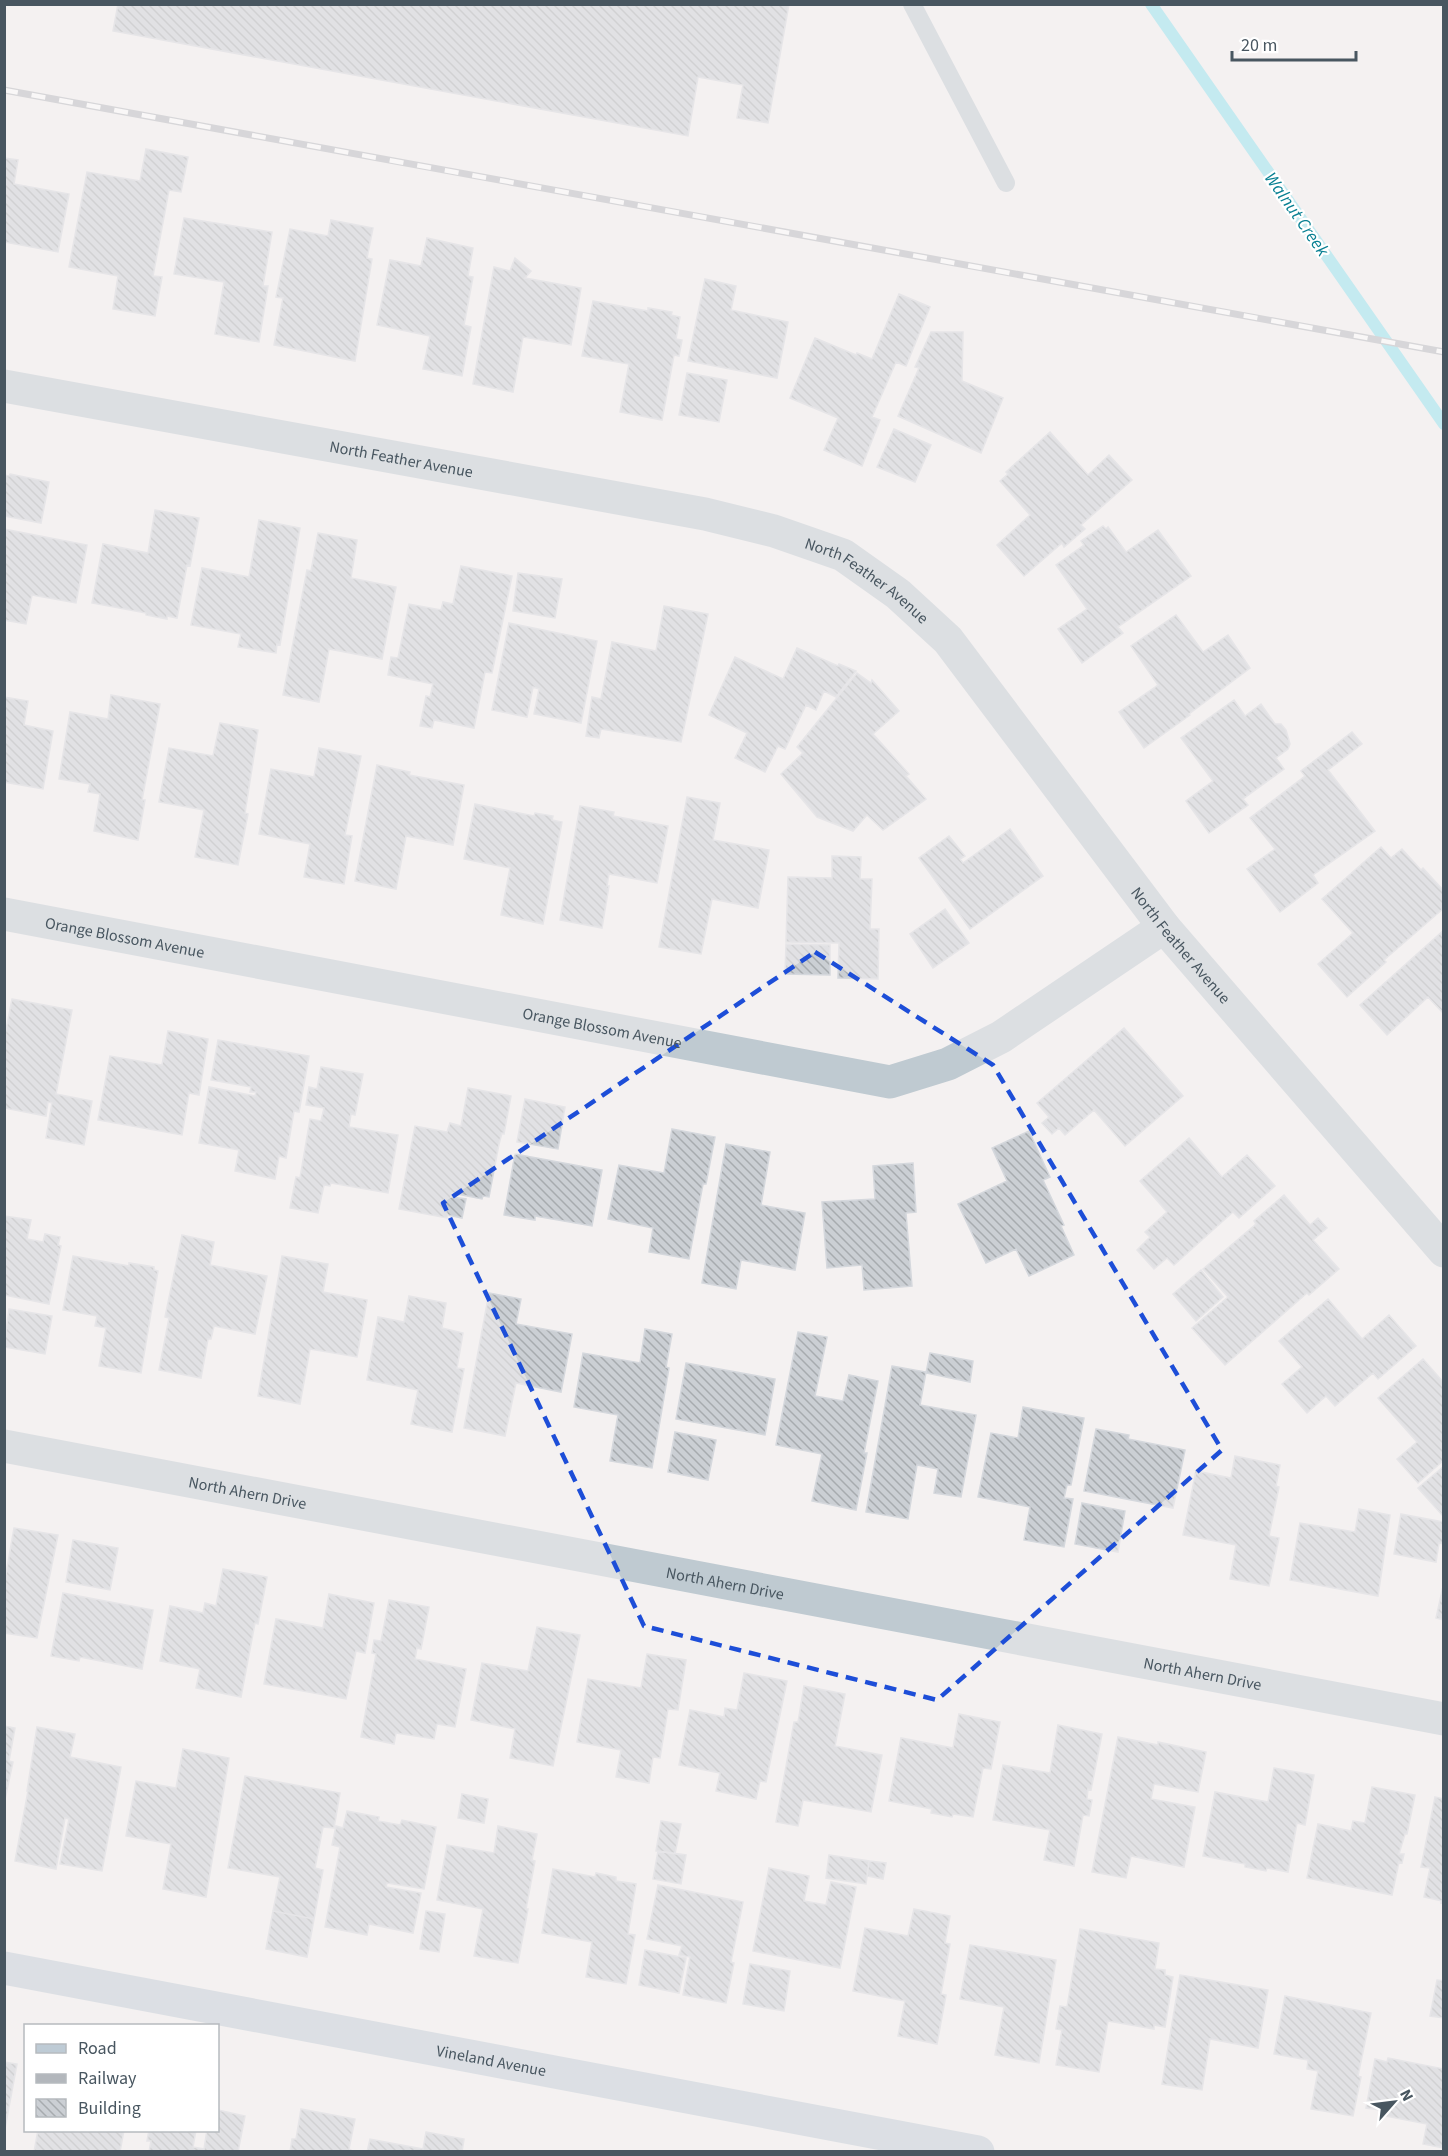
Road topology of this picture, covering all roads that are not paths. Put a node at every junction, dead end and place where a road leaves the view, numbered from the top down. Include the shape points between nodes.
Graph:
1 (912, 4) edge
2 (1006, 183) dead end
3 (4, 386) edge
4 (4, 914) edge
5 (1164, 927) junction
6 (1443, 1251) edge
7 (4, 1446) edge
8 (1443, 1719) edge
9 (4, 1968) edge
10 (978, 2151) edge

1 - 2 lane
3 - 5 street, North Feather Avenue via 705,514 774,531 843,555 898,594 948,640
4 - 5 street, Orange Blossom Avenue via 890,1082 948,1064 1001,1038
5 - 6 street, North Feather Avenue
7 - 8 street, North Ahern Drive
9 - 10 street, Vineland Avenue

